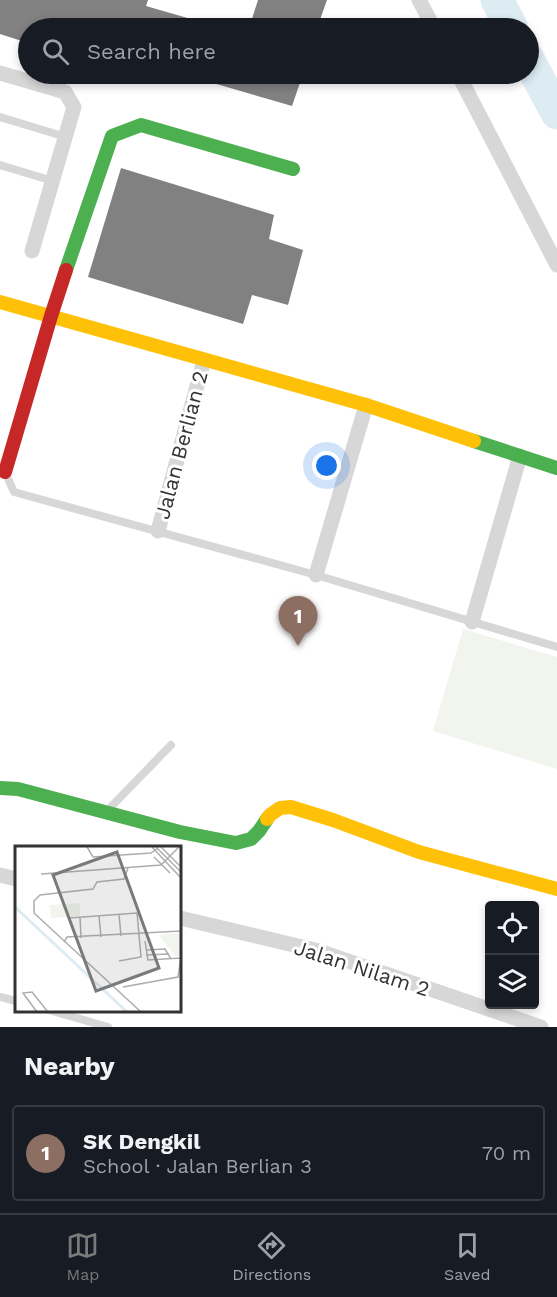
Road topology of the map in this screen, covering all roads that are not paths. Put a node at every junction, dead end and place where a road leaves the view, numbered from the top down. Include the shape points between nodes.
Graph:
1 (419, 0) edge
2 (429, 18) edge
3 (0, 73) edge
4 (18, 78) edge
5 (38, 84) edge
6 (463, 84) edge
7 (0, 117) edge
8 (66, 137) junction
9 (0, 165) edge
10 (293, 169) dead end
11 (53, 180) junction
12 (32, 251) dead end
13 (557, 265) edge
14 (0, 302) edge
15 (51, 316) junction
16 (204, 360) junction
17 (366, 405) junction
18 (520, 456) junction
19 (557, 468) edge
20 (5, 472) joint
21 (158, 531) junction
22 (316, 575) junction
23 (472, 621) junction
24 (557, 647) edge
25 (171, 746) dead end
26 (0, 788) edge
27 (106, 812) junction
28 (0, 875) edge
29 (15, 879) edge
30 (557, 889) edge
31 (182, 918) edge
32 (0, 997) edge
33 (15, 1001) edge
34 (53, 1012) edge
35 (108, 1027) edge
36 (541, 1027) edge

1 - 2 street
3 - 4 street
5 - 8 street via 65,92 75,107
6 - 13 street
7 - 8 lane
8 - 11 street
9 - 11 lane
10 - 15 street via 141,125 112,136
11 - 12 street
14 - 15 street
15 - 16 street
15 - 20 street
16 - 17 street
16 - 21 street, Jalan Berlian 2
17 - 18 street
17 - 22 street
18 - 19 street
18 - 23 street
20 - 21 lane via 14,492
21 - 22 lane
22 - 23 lane
23 - 24 lane
25 - 27 lane
26 - 27 street
27 - 30 street via 236,843 251,839 280,808 291,807 420,852
28 - 29 street
31 - 36 street, Jalan Nilam 2 via 319,951
32 - 33 lane
34 - 35 lane

